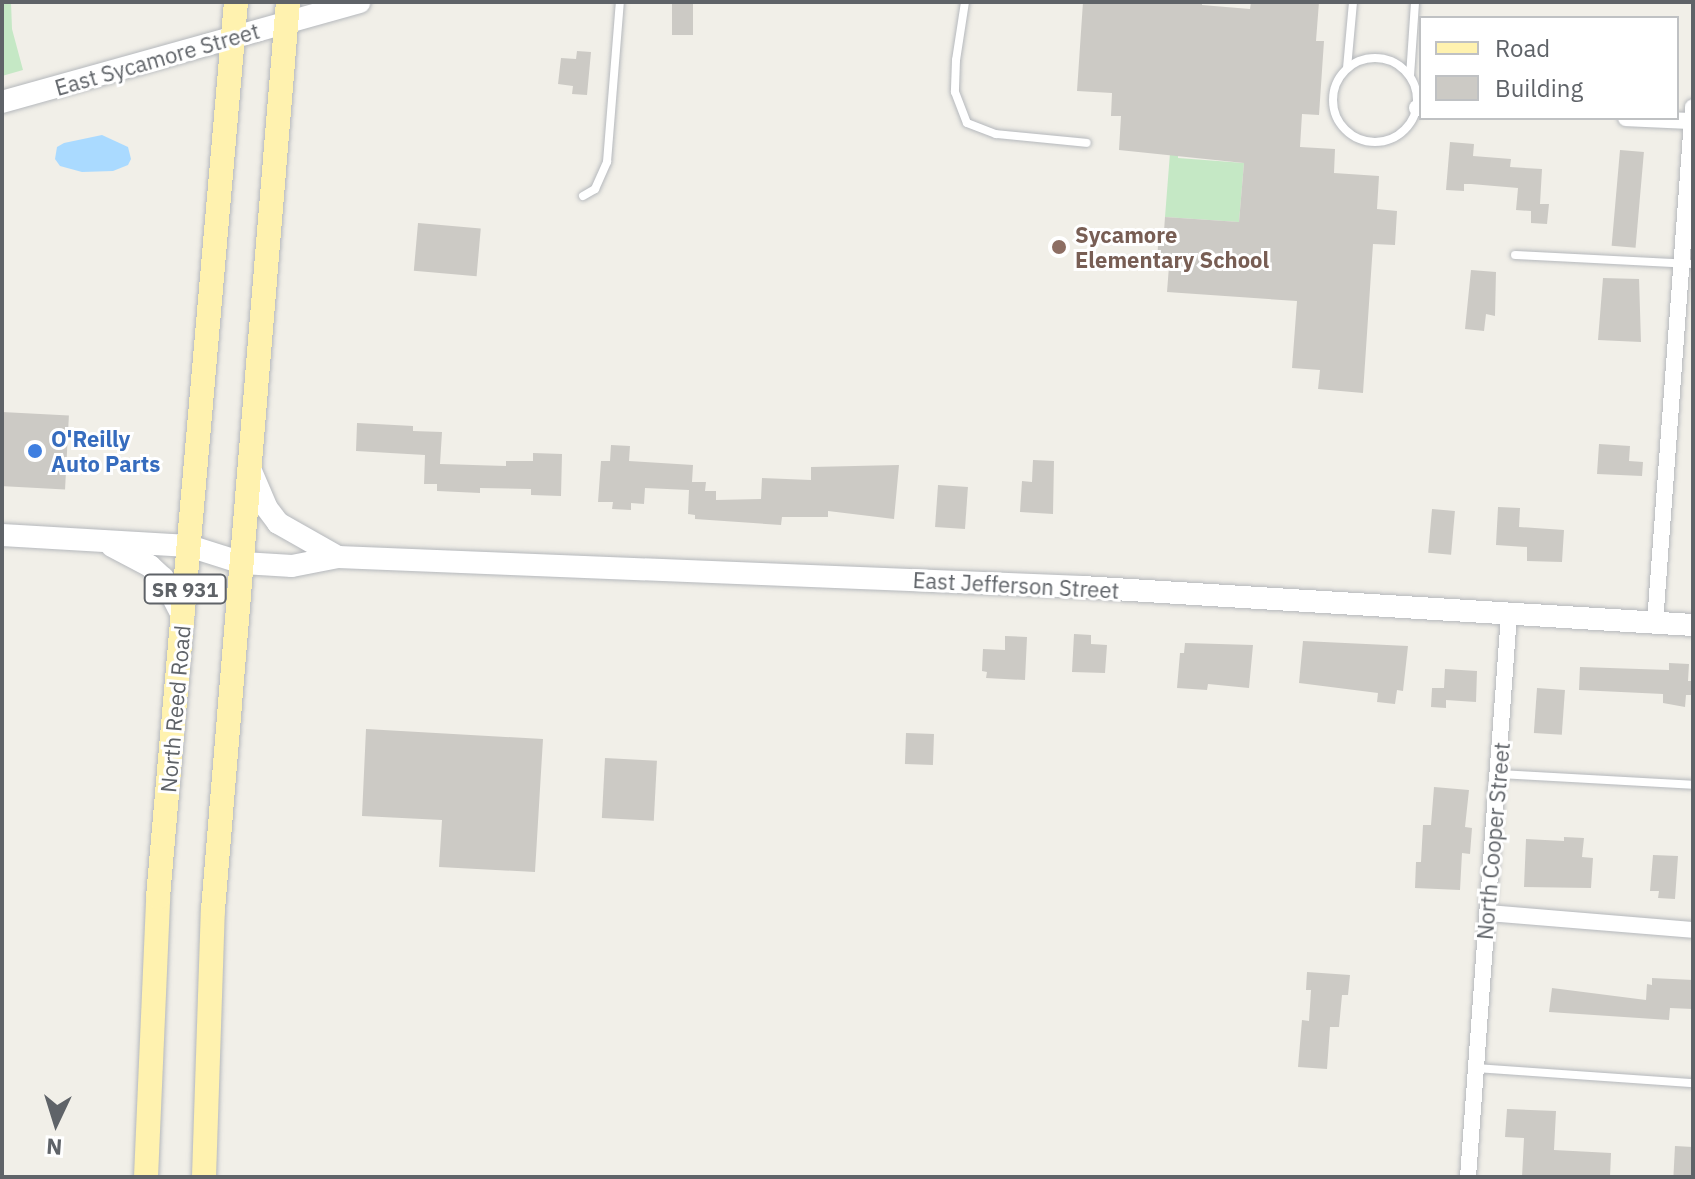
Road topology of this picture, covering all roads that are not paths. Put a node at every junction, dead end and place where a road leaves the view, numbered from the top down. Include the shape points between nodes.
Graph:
1 (236, 2) edge
2 (359, 2) edge
3 (620, 2) edge
4 (965, 2) edge
5 (1353, 2) edge
6 (1415, 2) edge
7 (288, 12) edge
8 (233, 38) junction
9 (1347, 68) junction
10 (1410, 76) junction
11 (2, 102) edge
12 (1693, 107) edge
13 (1419, 108) edge
14 (1670, 120) edge
15 (1692, 121) edge
16 (1087, 143) dead end
17 (583, 196) dead end
18 (1515, 255) dead end
19 (1687, 264) edge
20 (251, 471) junction
21 (2, 535) edge
22 (96, 540) junction
23 (189, 546) junction
24 (338, 557) junction
25 (243, 563) junction
26 (1509, 615) junction
27 (183, 617) junction
28 (1655, 623) junction
29 (1693, 625) edge
30 (1499, 774) junction
31 (1693, 785) edge
32 (1487, 913) junction
33 (1693, 930) edge
34 (1476, 1068) junction
35 (1693, 1083) edge
36 (146, 1177) edge
37 (204, 1177) edge
38 (1468, 1177) edge

1 - 8 main road, North Reed Road / SR 931
2 - 7 street, East Sycamore Street
3 - 17 lane via 607,162 595,189
4 - 16 lane via 955,92 967,123 996,134
5 - 9 lane
6 - 10 lane
7 - 8 street, East Sycamore Street
7 - 20 main road, SR 931
8 - 11 street, East Sycamore Street
8 - 23 main road, North Reed Road / SR 931
9 - 10 lane via 1373,57 1387,59
9 - 13 lane via 1333,93 1334,107 1348,132 1375,142 1402,132
10 - 13 lane
12 - 15 street
14 - 15 street
15 - 19 street
18 - 19 lane
19 - 28 street
20 - 24 street, East Jefferson Street via 278,523
20 - 25 main road, SR 931
21 - 22 street, East Jefferson Street
22 - 23 street, East Jefferson Street
22 - 27 street, East Jefferson Street via 150,566 163,578
23 - 25 street, East Jefferson Street
23 - 27 main road, North Reed Road / SR 931
24 - 25 street, East Jefferson Street via 292,566
24 - 26 street, East Jefferson Street via 1082,587
25 - 37 main road, SR 931 via 213,910
26 - 28 street, East Jefferson Street
26 - 30 street, North Cooper Street
27 - 36 main road, North Reed Road / SR 931 via 158,897
28 - 29 street, East Jefferson Street
30 - 31 lane
30 - 32 street, North Cooper Street
32 - 33 street
32 - 34 street, North Cooper Street
34 - 35 lane
34 - 38 street, North Cooper Street

